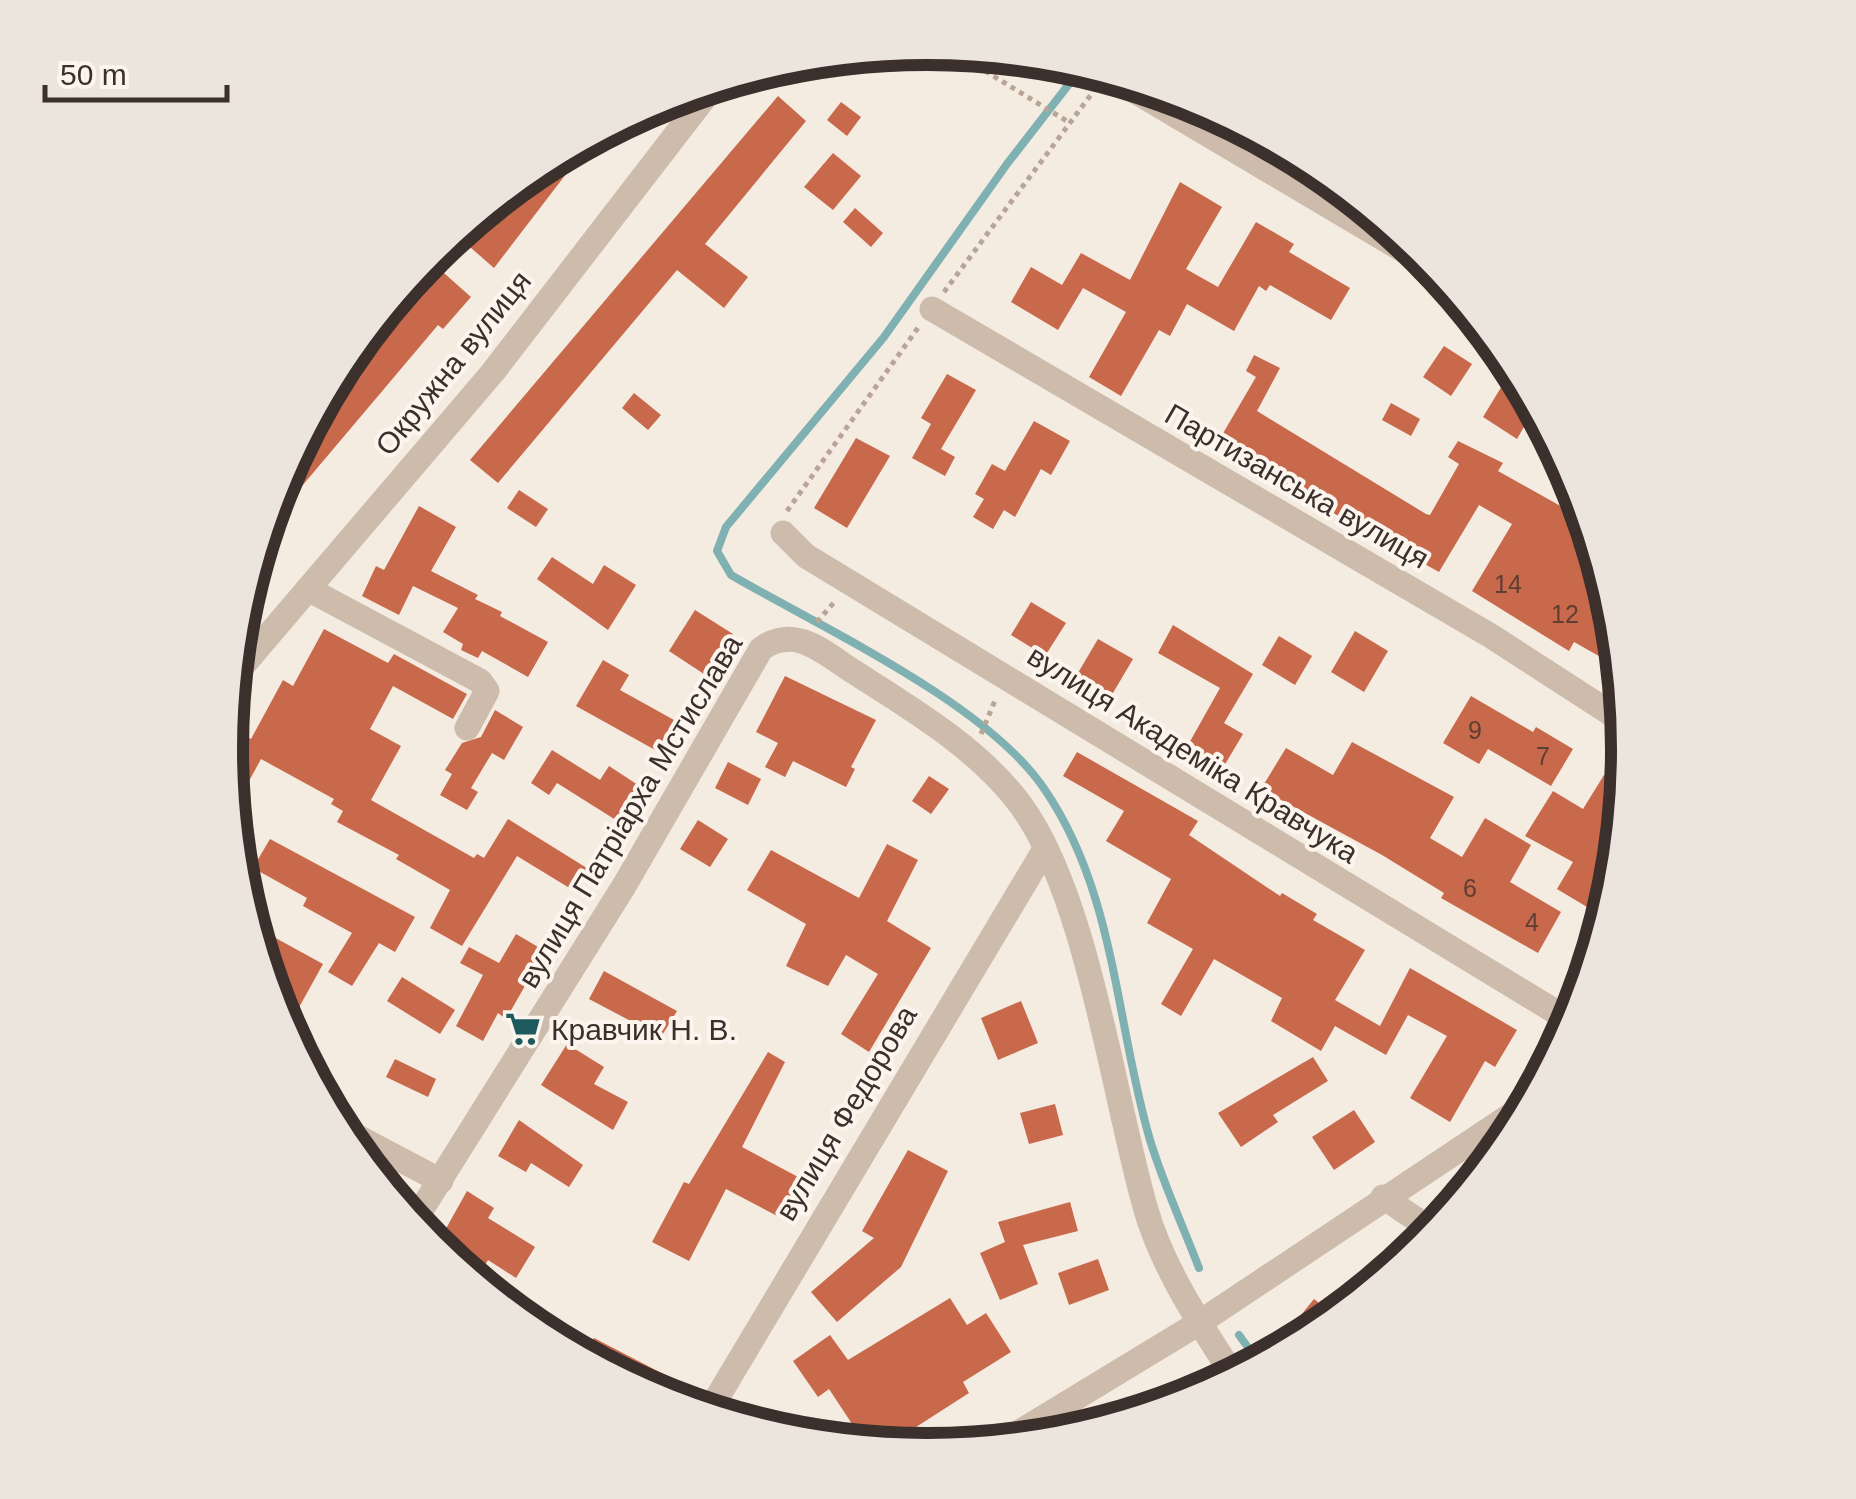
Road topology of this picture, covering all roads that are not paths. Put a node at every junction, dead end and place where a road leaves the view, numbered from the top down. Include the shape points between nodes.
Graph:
1 (699, 104) edge
2 (1158, 105) edge
3 (1382, 237) edge
4 (932, 309) dead end
5 (783, 533) dead end
6 (308, 588) junction
7 (249, 657) edge
8 (1611, 713) edge
9 (467, 728) dead end
10 (1044, 849) junction
11 (1559, 1014) edge
12 (1504, 1119) edge
13 (368, 1143) edge
14 (440, 1181) junction
15 (1383, 1198) junction
16 (422, 1210) edge
17 (1422, 1223) edge
18 (1199, 1322) junction
19 (1226, 1365) edge
20 (716, 1400) edge
21 (1029, 1426) edge

1 - 6 street, Окружна вулиця via 493,372
2 - 3 street
4 - 8 street, Партизанська вулиця
5 - 11 street, вулиця Академіка Кравчука via 806,556
6 - 7 street, Окружна вулиця
6 - 9 street via 480,681 487,691
10 - 14 street, вулиця Патріарха Мстислава via 1021,806 960,746 818,648 790,636 776,638 761,649 624,886
10 - 18 street via 1082,958 1147,1215
10 - 20 street, вулиця Федорова
12 - 15 street
13 - 14 street
14 - 16 street, вулиця Патріарха Мстислава
15 - 17 street
15 - 18 street
18 - 19 street
18 - 21 street

